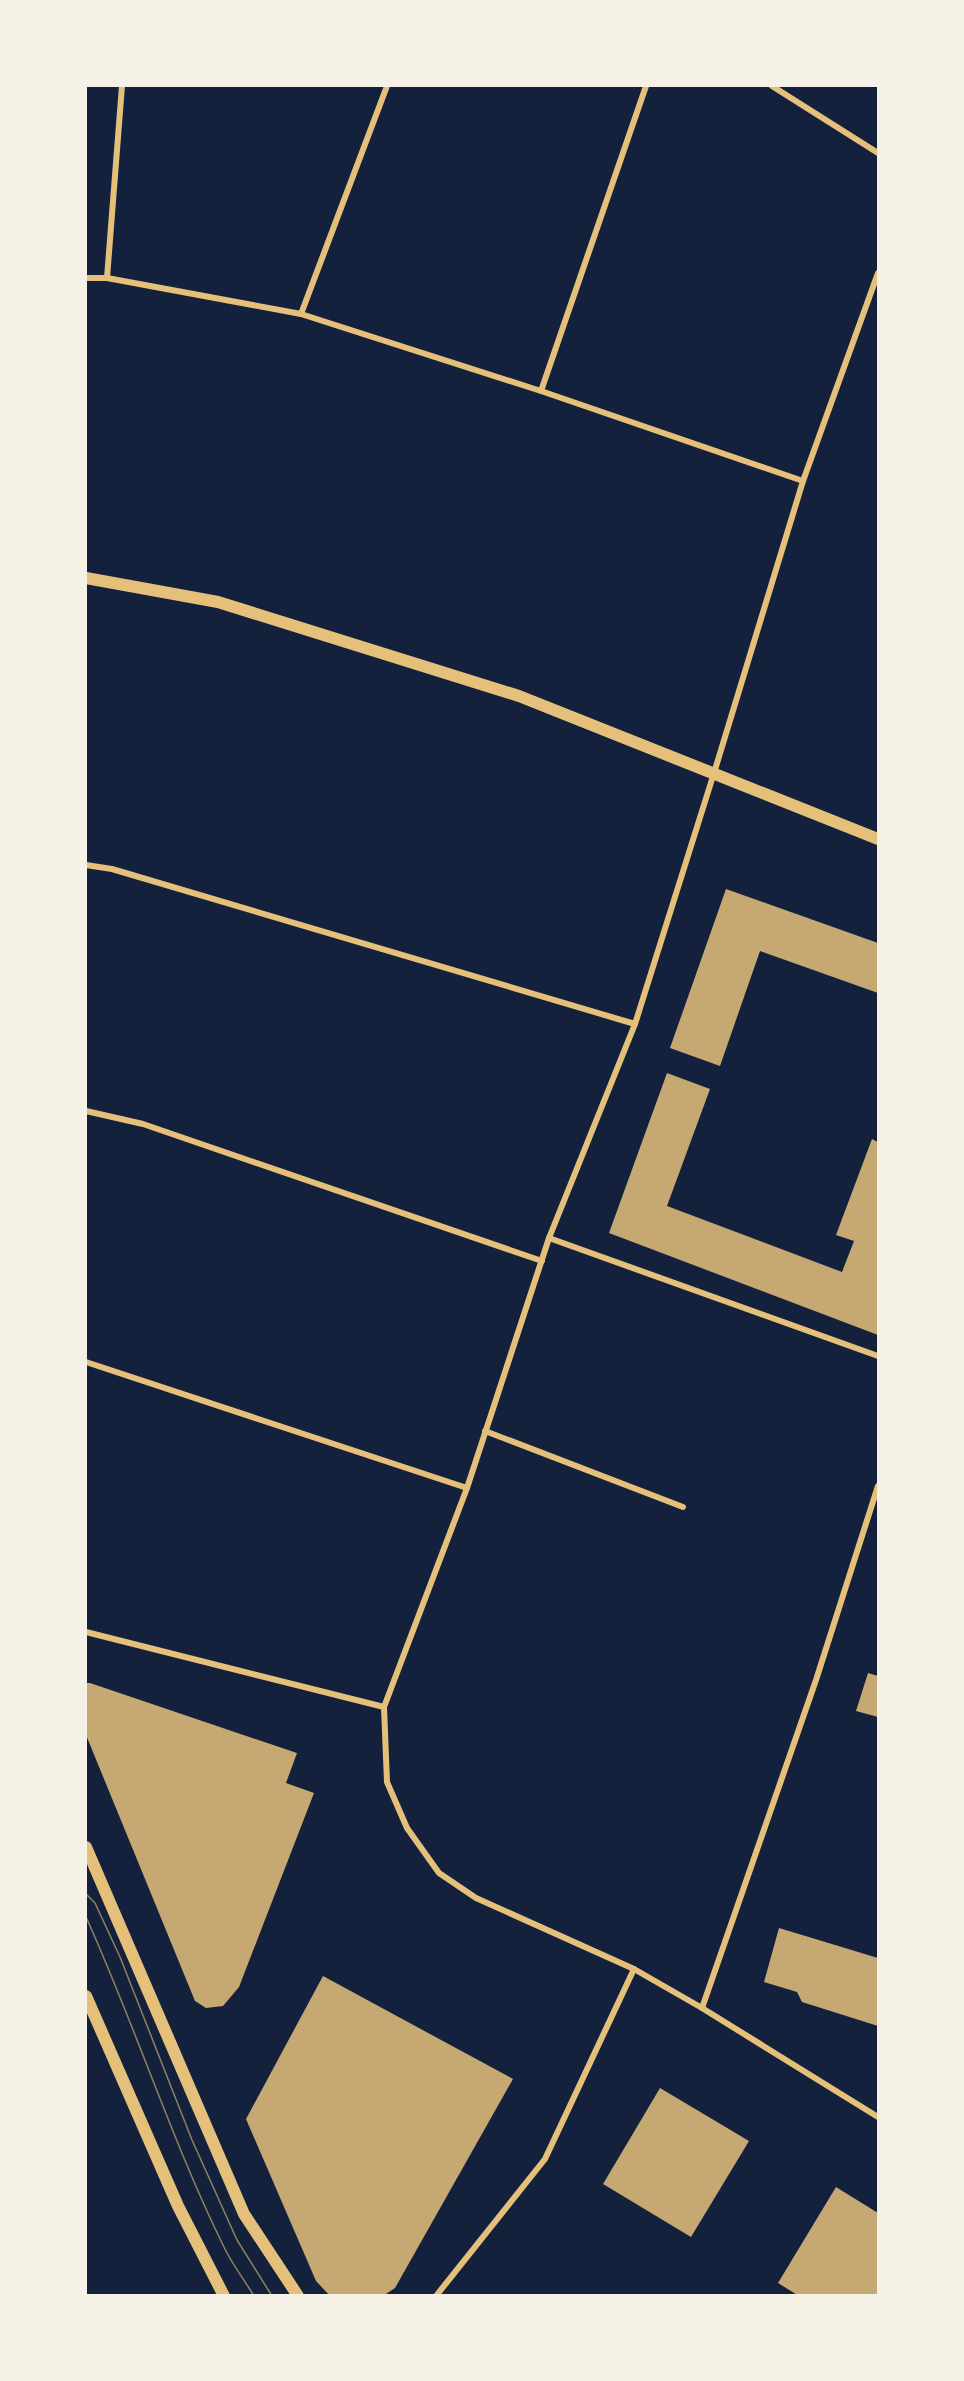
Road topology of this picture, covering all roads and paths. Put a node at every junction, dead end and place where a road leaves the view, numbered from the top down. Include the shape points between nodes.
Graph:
1 (122, 86) edge
2 (387, 86) edge
3 (646, 86) edge
4 (772, 86) edge
5 (879, 153) edge
6 (879, 273) edge
7 (86, 278) edge
8 (107, 278) junction
9 (301, 314) junction
10 (541, 391) junction
11 (802, 481) junction
12 (86, 578) edge
13 (714, 773) junction
14 (879, 839) edge
15 (86, 865) edge
16 (635, 1024) junction
17 (86, 1111) edge
18 (549, 1238) junction
19 (542, 1261) junction
20 (879, 1356) edge
21 (86, 1362) edge
22 (485, 1431) junction
23 (879, 1486) edge
24 (467, 1488) junction
25 (683, 1507) dead end
26 (86, 1632) edge
27 (384, 1707) junction
28 (86, 1847) edge
29 (634, 1969) junction
30 (86, 1996) edge
31 (702, 2008) junction
32 (879, 2116) edge
33 (224, 2295) edge
34 (298, 2295) edge
35 (436, 2295) edge

1 - 8 street
2 - 9 street
3 - 10 street
4 - 5 street
6 - 11 street
7 - 8 street
8 - 9 street
9 - 10 street
10 - 11 street
11 - 13 street
12 - 13 main road via 218,602 519,696
13 - 14 main road
13 - 16 street
15 - 16 street via 112,869
16 - 18 street
17 - 19 street via 142,1124
18 - 19 street
18 - 20 street
19 - 22 street
21 - 24 street
22 - 24 street
22 - 25 street
23 - 31 street
24 - 27 street
26 - 27 street
27 - 29 street via 387,1782 407,1828 439,1873 476,1898
28 - 34 main road via 244,2214
29 - 31 street
29 - 35 street via 545,2159
30 - 33 main road via 178,2206
31 - 32 street

